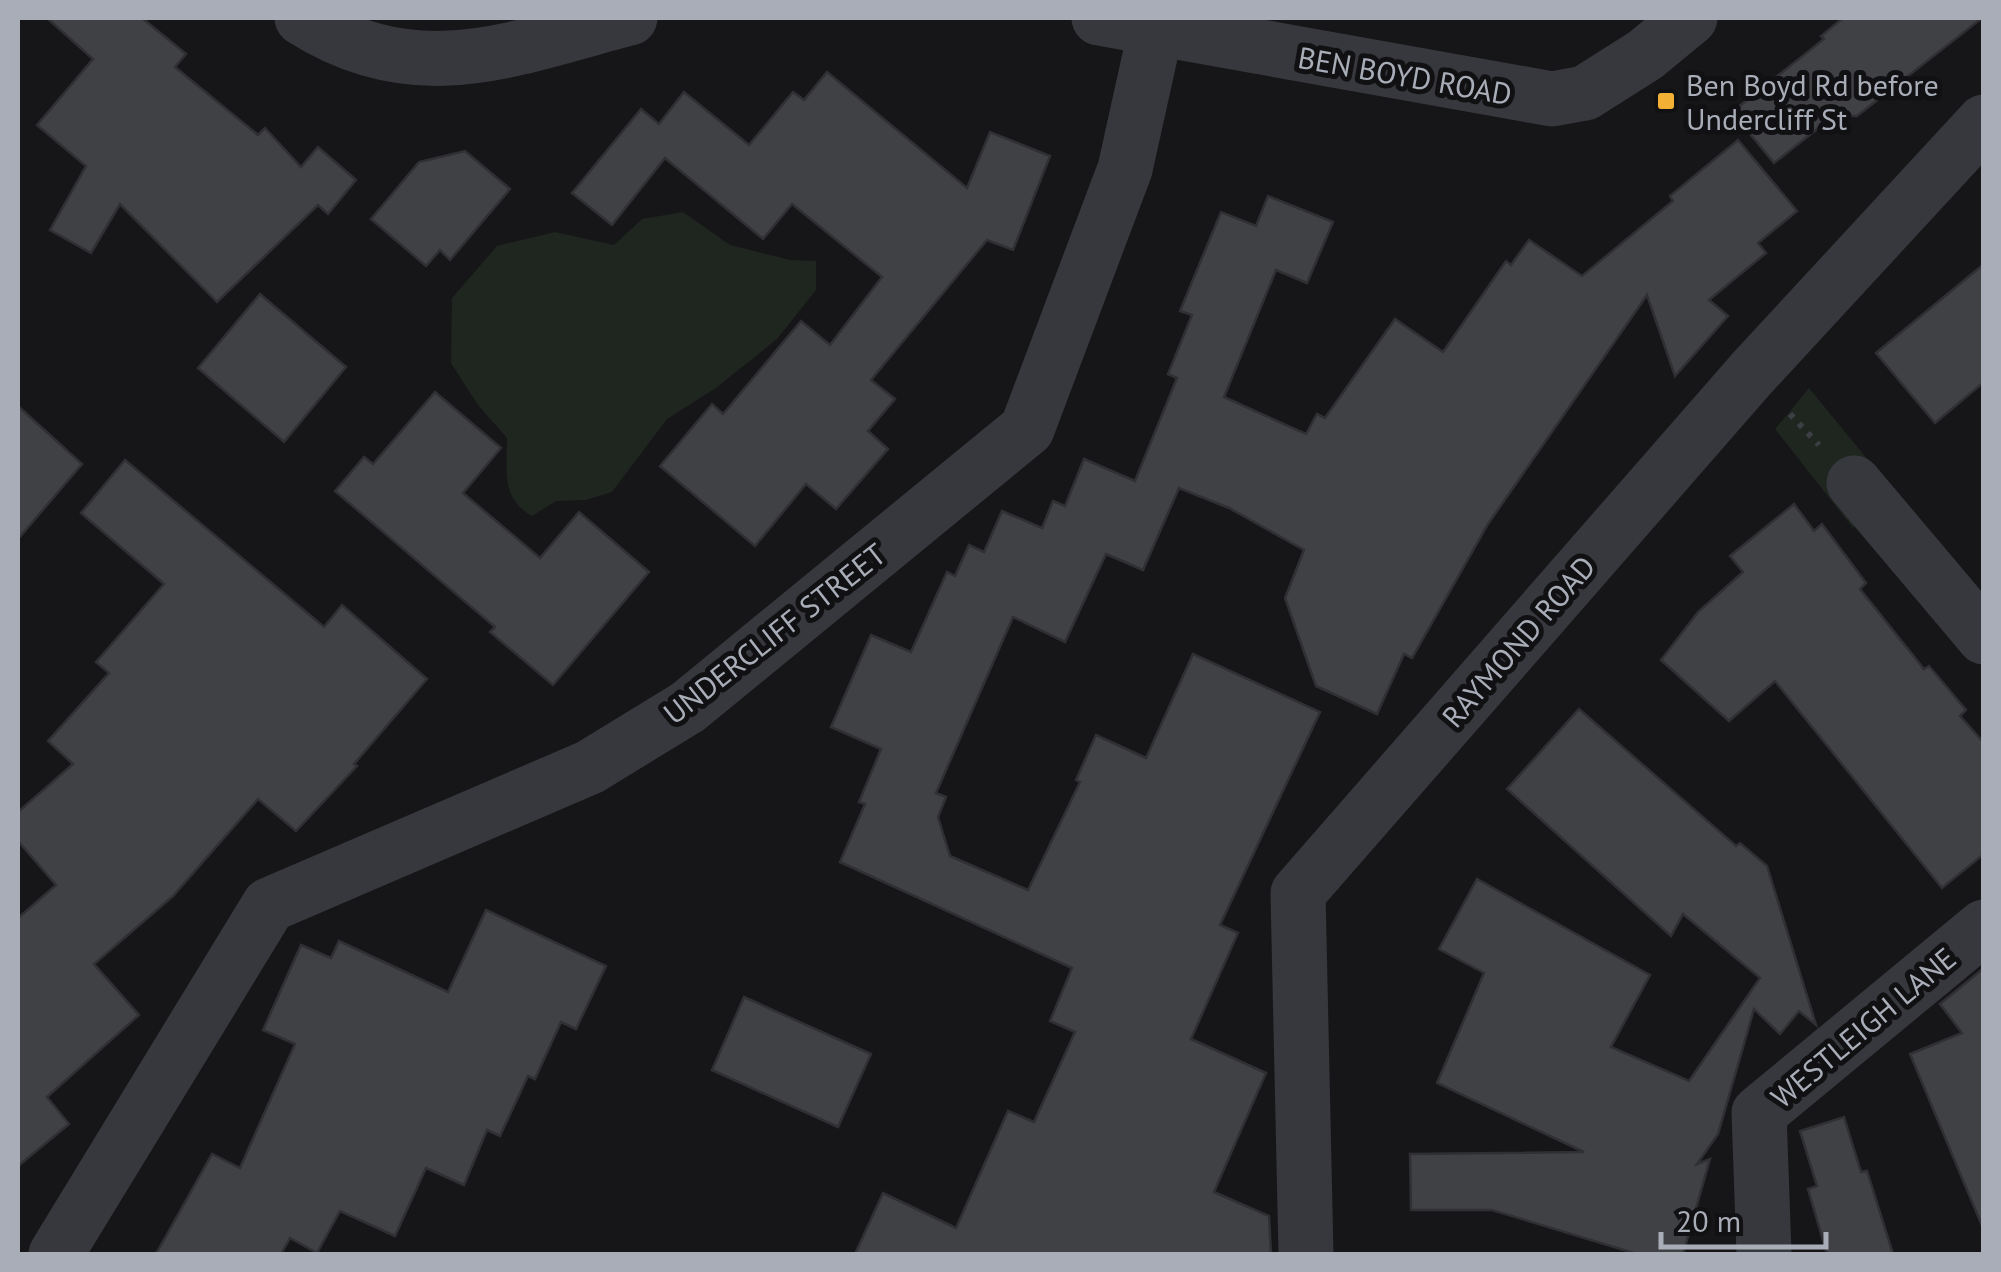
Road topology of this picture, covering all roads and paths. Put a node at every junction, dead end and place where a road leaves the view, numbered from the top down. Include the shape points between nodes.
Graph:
1 (302, 18) edge
2 (630, 18) edge
3 (1099, 18) edge
4 (1690, 18) edge
5 (1156, 29) junction
6 (1984, 122) edge
7 (1752, 373) junction
8 (1854, 483) joint
9 (1984, 636) edge
10 (1984, 927) edge
11 (56, 1254) edge
12 (1306, 1254) edge
13 (1764, 1254) edge

1 - 2 street via 345,42 423,60 496,53
3 - 5 street, BEN BOYD ROAD
4 - 5 street, BEN BOYD ROAD via 1585,93 1552,99
5 - 11 street, UNDERCLIFF STREET via 1125,169 1027,429 688,707 590,766 268,905
6 - 7 street, RAYMOND ROAD
7 - 8 path
7 - 12 street, RAYMOND ROAD via 1298,893
8 - 9 street
10 - 13 street, WESTLEIGH LANE via 1759,1113

